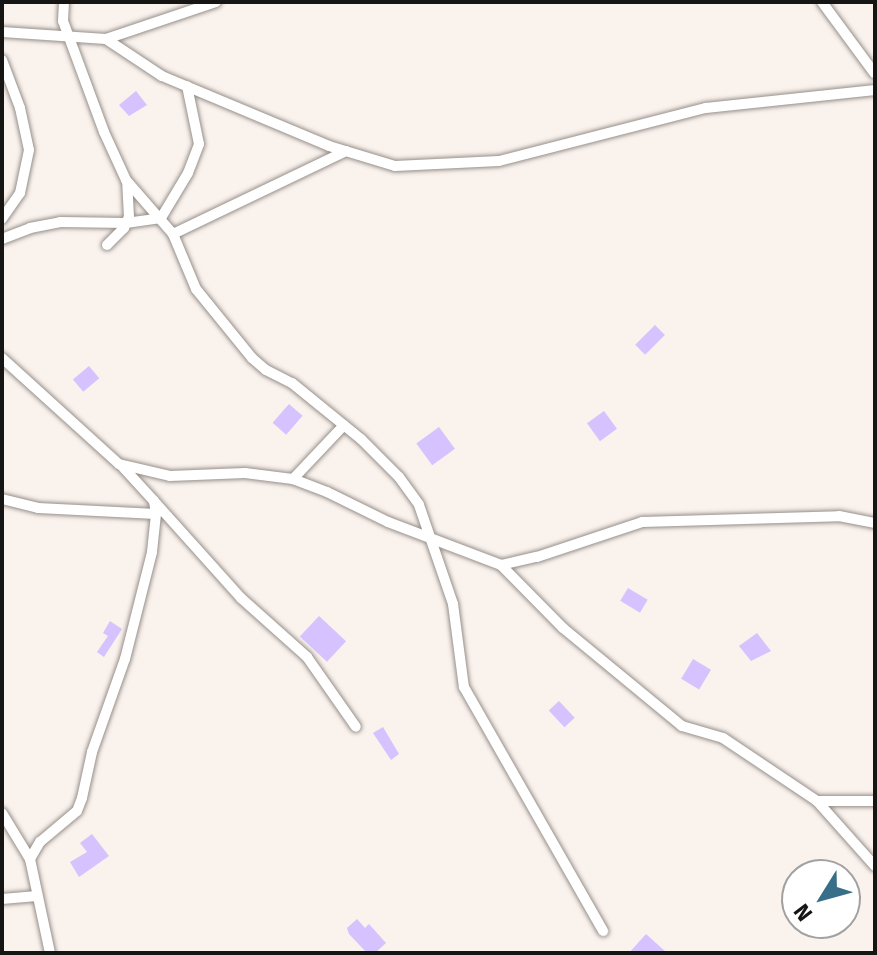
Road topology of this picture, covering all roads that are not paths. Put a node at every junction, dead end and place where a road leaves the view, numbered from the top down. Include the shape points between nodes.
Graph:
1 (64, 2) edge
2 (216, 2) edge
3 (822, 2) edge
4 (2, 32) edge
5 (71, 39) junction
6 (106, 39) junction
7 (2, 60) edge
8 (875, 74) edge
9 (187, 86) junction
10 (875, 90) edge
11 (346, 151) junction
12 (126, 180) junction
13 (161, 218) junction
14 (2, 219) edge
15 (126, 223) junction
16 (173, 234) junction
17 (2, 239) edge
18 (107, 245) dead end
19 (2, 358) edge
20 (344, 425) junction
21 (119, 464) junction
22 (293, 479) junction
23 (2, 499) edge
24 (154, 501) junction
25 (156, 514) junction
26 (875, 523) edge
27 (432, 539) junction
28 (501, 565) junction
29 (356, 727) dead end
30 (817, 801) junction
31 (875, 801) edge
32 (2, 813) edge
33 (30, 859) junction
34 (875, 866) edge
35 (37, 896) junction
36 (2, 899) edge
37 (603, 931) dead end
38 (50, 953) edge

1 - 5 street via 63,21
2 - 6 street
3 - 8 street
4 - 5 street
5 - 6 street
5 - 12 street
6 - 9 street via 146,67
7 - 14 street via 29,150 20,193
9 - 11 street
9 - 13 street via 199,144
10 - 11 street via 706,108 499,161 395,166
11 - 16 street
12 - 13 street
12 - 15 street
13 - 15 street
13 - 16 street
15 - 17 street via 60,222
15 - 18 street
16 - 20 street via 186,271 228,333 266,370 292,383
19 - 21 street
20 - 22 street
20 - 27 street via 399,477 419,505
21 - 22 street via 170,476 245,473
21 - 24 street
22 - 27 street
23 - 25 street via 38,508
24 - 25 street
24 - 29 street via 251,608 307,657
25 - 33 street via 152,552 125,659 92,752 82,798 77,811 40,842
26 - 28 street via 839,516 642,522
27 - 28 street
27 - 37 street via 453,604 464,687
28 - 30 street via 563,628 682,726 723,738
30 - 31 street
30 - 34 street
32 - 33 street
33 - 35 street
35 - 36 street
35 - 38 street

